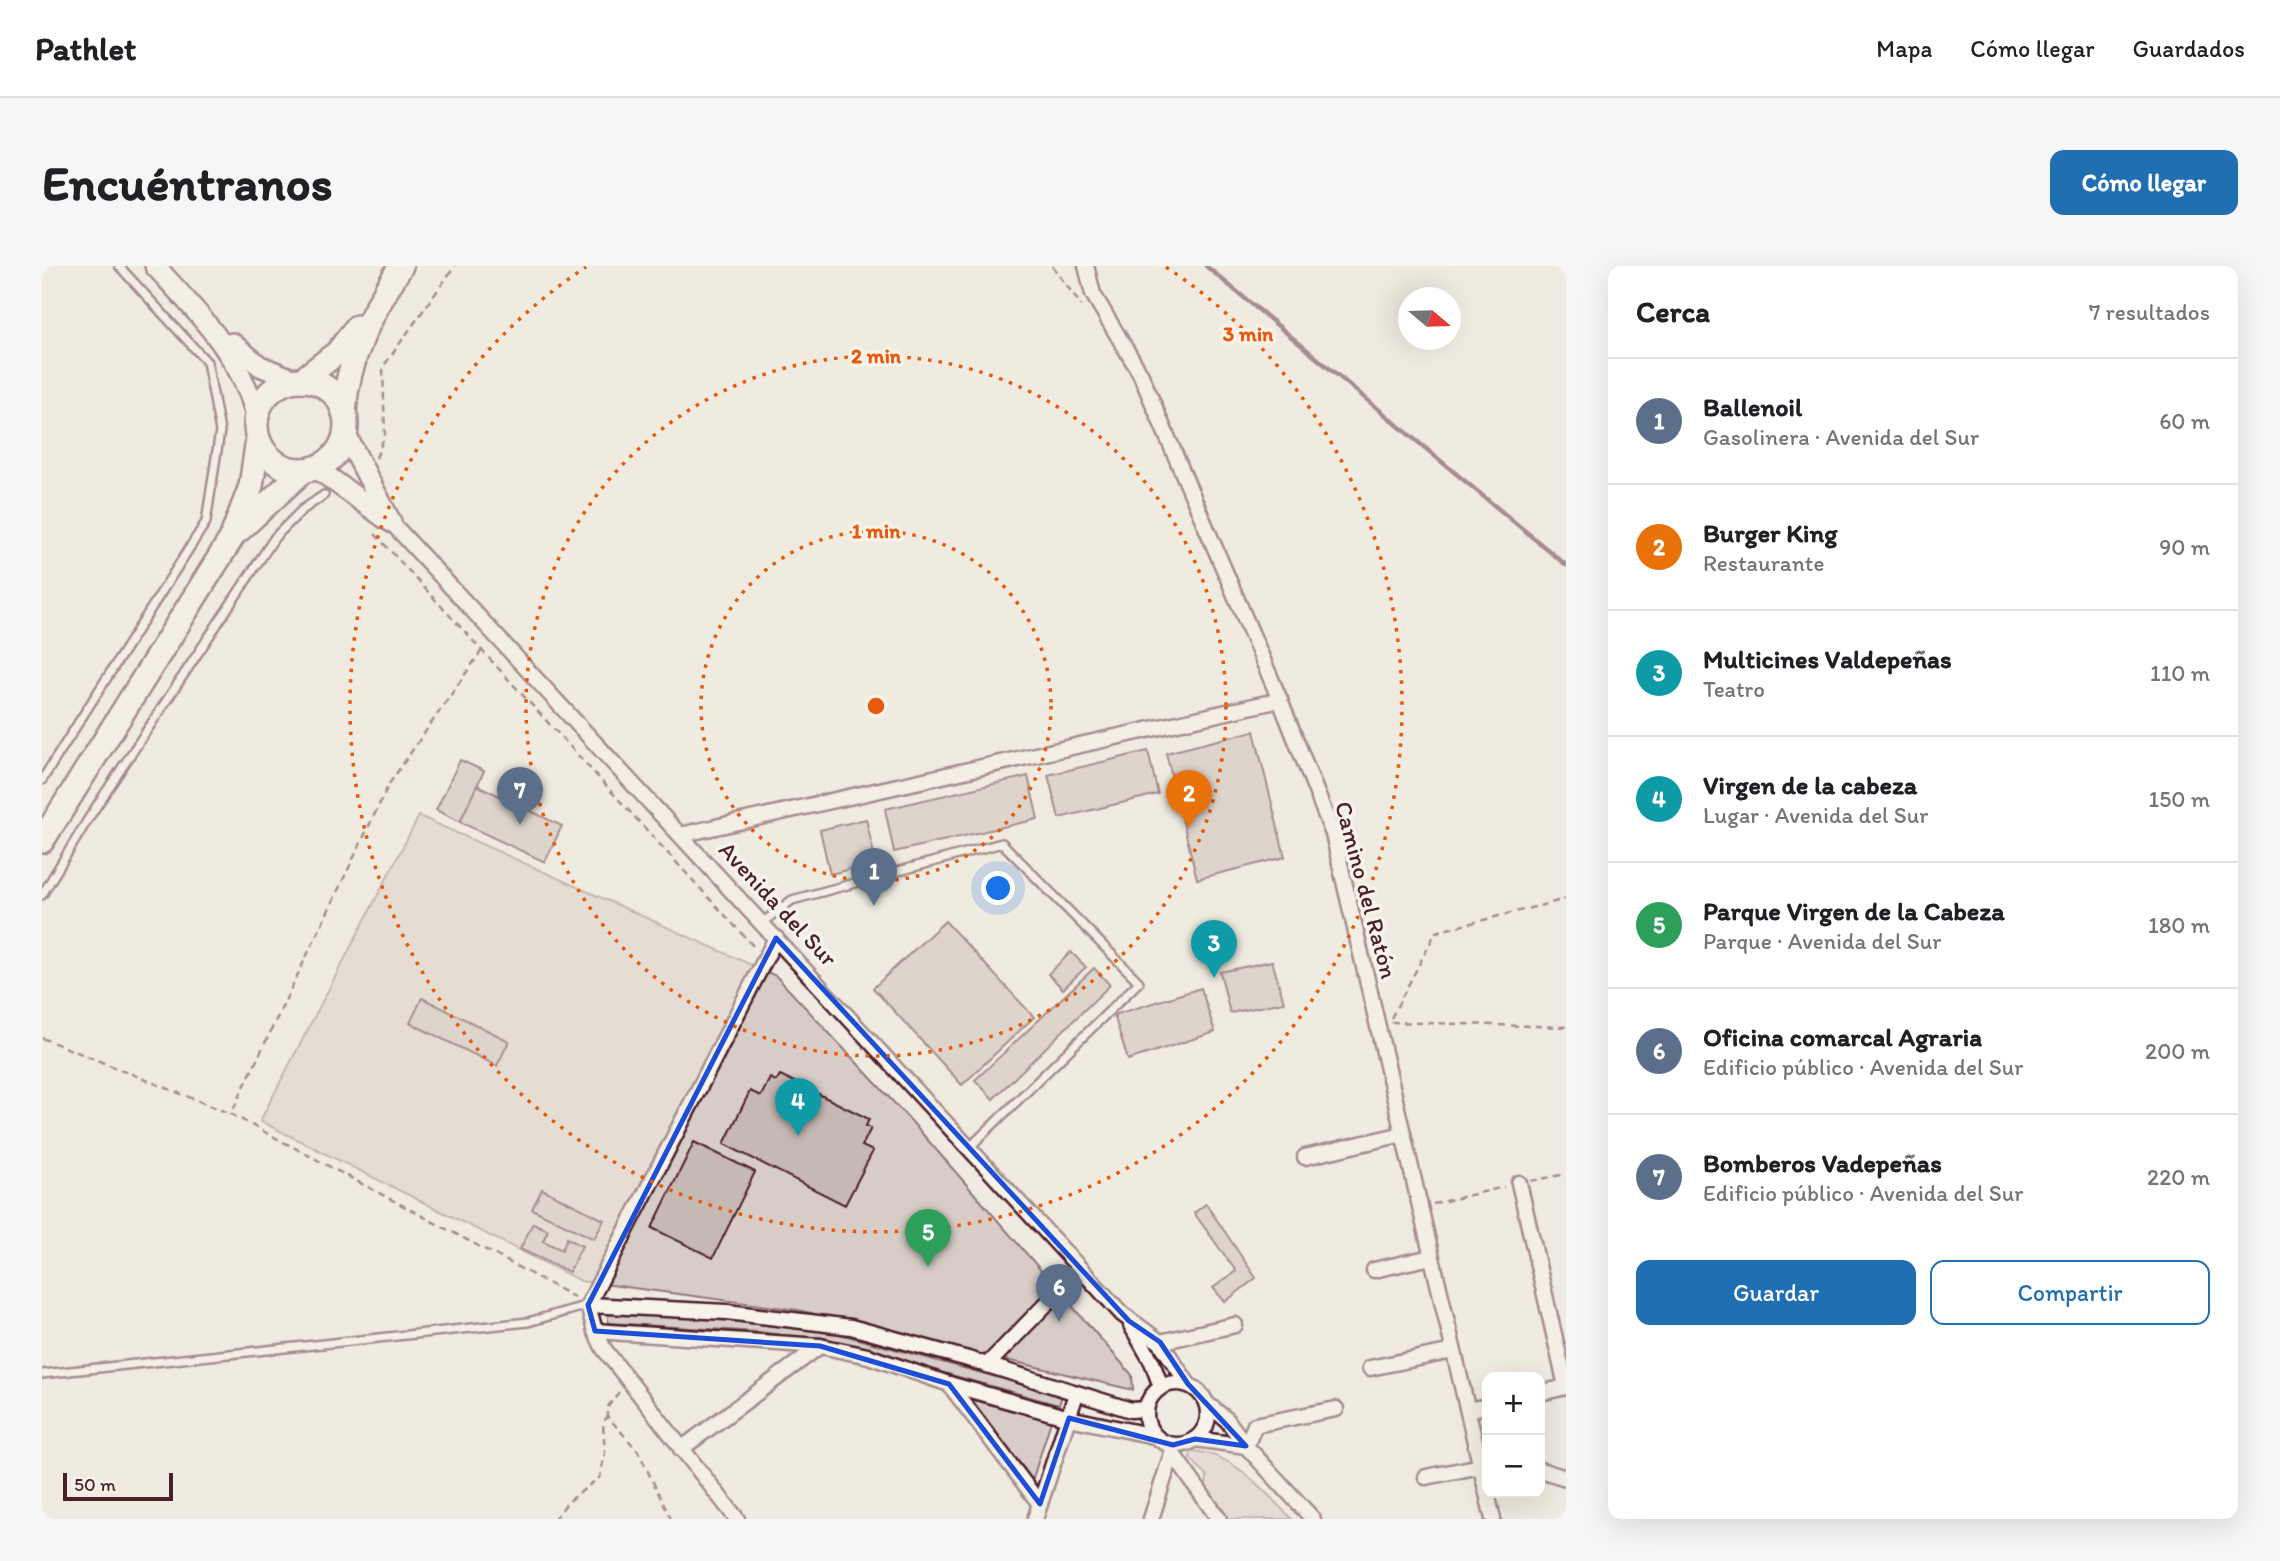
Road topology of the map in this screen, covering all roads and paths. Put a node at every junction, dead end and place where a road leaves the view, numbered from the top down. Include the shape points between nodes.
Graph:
1 (119, 266) edge
2 (155, 266) edge
3 (401, 266) edge
4 (455, 266) edge
5 (1086, 266) edge
6 (373, 310) junction
7 (216, 333) junction
8 (299, 380) junction
9 (256, 415) junction
10 (345, 423) junction
11 (258, 439) junction
12 (310, 469) junction
13 (369, 480) junction
14 (324, 495) dead end
15 (391, 522) junction
16 (370, 528) dead end
17 (231, 539) junction
18 (482, 650) junction
19 (1280, 701) junction
20 (42, 780) edge
21 (680, 835) junction
22 (42, 841) edge
23 (42, 895) edge
24 (1566, 899) edge
25 (762, 923) junction
26 (776, 938) junction
27 (757, 949) dead end
28 (1566, 1027) edge
29 (42, 1038) edge
30 (231, 1114) junction
31 (1403, 1134) junction
32 (968, 1149) junction
33 (1305, 1157) dead end
34 (1566, 1174) edge
35 (1519, 1183) junction
36 (1420, 1208) junction
37 (1431, 1257) junction
38 (1374, 1270) dead end
39 (1055, 1295) dead end
40 (588, 1305) junction
41 (1129, 1321) junction
42 (1235, 1325) dead end
43 (595, 1331) junction
44 (1160, 1342) junction
45 (820, 1346) junction
46 (1453, 1351) junction
47 (987, 1365) junction
48 (1370, 1368) dead end
49 (42, 1374) edge
50 (629, 1381) junction
51 (949, 1384) junction
52 (1188, 1384) junction
53 (1566, 1386) edge
54 (1161, 1387) junction
55 (1545, 1392) edge
56 (1076, 1394) junction
57 (1206, 1403) junction
58 (1482, 1407) edge
59 (1146, 1409) junction
60 (1336, 1409) dead end
61 (1468, 1410) junction
62 (607, 1416) junction
63 (1069, 1418) junction
64 (1154, 1436) junction
65 (1195, 1439) junction
66 (1245, 1446) junction
67 (681, 1449) junction
68 (1173, 1449) junction
69 (1482, 1458) edge
70 (1545, 1472) edge
71 (1426, 1477) dead end
72 (1566, 1478) edge
73 (1489, 1498) edge
74 (1040, 1504) junction
75 (554, 1519) edge
76 (671, 1519) edge
77 (737, 1519) edge
78 (1035, 1519) edge
79 (1152, 1519) edge
80 (1219, 1519) edge
81 (1313, 1519) edge
82 (1493, 1519) edge

1 - 20 lane via 207,362 220,431 206,522
2 - 7 main road
3 - 6 main road
4 - 13 path via 383,367 385,435
5 - 19 street, Camino del Ratón via 1093,294 1140,373
6 - 8 main road via 338,352
6 - 10 main road via 348,374
7 - 8 main road via 260,366
7 - 9 main road via 247,384
8 - 9 main road via 270,391
8 - 10 main road via 329,389
9 - 11 main road
10 - 12 main road via 335,454
10 - 13 main road, Avenida del Sur
11 - 12 main road via 275,463 289,469
11 - 17 main road via 251,486
12 - 15 main road, Avenida del Sur
12 - 17 main road
13 - 15 main road, Avenida del Sur
14 - 23 lane via 275,537
15 - 21 street, Avenida del Sur
16 - 18 path
17 - 22 main road
18 - 27 path
18 - 30 path via 389,784
19 - 21 street
19 - 31 street, Camino del Ratón via 1333,834
21 - 25 street, Avenida del Sur
24 - 28 path via 1436,932 1388,1022
25 - 26 street, Avenida del Sur
25 - 32 lane via 792,900 1002,843 1139,982
26 - 32 street, Avenida del Sur
26 - 40 street
29 - 30 path
30 - 40 path
31 - 33 street
31 - 36 street, Camino del Ratón
32 - 41 street, Avenida del Sur
34 - 35 path
35 - 36 path
35 - 53 street
36 - 37 street, Camino del Ratón
37 - 38 street
37 - 46 street, Camino del Ratón
39 - 47 street
40 - 43 street
40 - 47 street via 727,1312 851,1326
40 - 49 lane via 528,1322
41 - 44 street, Avenida del Sur
41 - 54 street, Avenida del Sur via 1153,1362
42 - 44 street
43 - 45 street
43 - 50 street
44 - 52 street, Avenida del Sur
45 - 51 street via 868,1356
45 - 67 street
46 - 48 street
46 - 61 street, Camino del Ratón
47 - 56 street
50 - 62 path via 607,1408
50 - 67 street
51 - 63 street
51 - 74 street
52 - 54 street
52 - 57 street
53 - 55 street
54 - 59 street via 1153,1392
56 - 59 street via 1131,1410
56 - 63 street
57 - 65 street via 1206,1423
57 - 66 street via 1227,1420
58 - 61 street
59 - 64 street
60 - 66 street via 1255,1425
61 - 69 street, Camino del Ratón
62 - 75 path via 600,1477
62 - 76 path via 638,1451
63 - 64 street
63 - 74 street
64 - 68 street
65 - 66 street
65 - 68 street
66 - 81 street
67 - 77 street
68 - 79 street
68 - 80 street
69 - 71 street
70 - 72 street
73 - 82 street, Camino del Ratón
74 - 78 street

